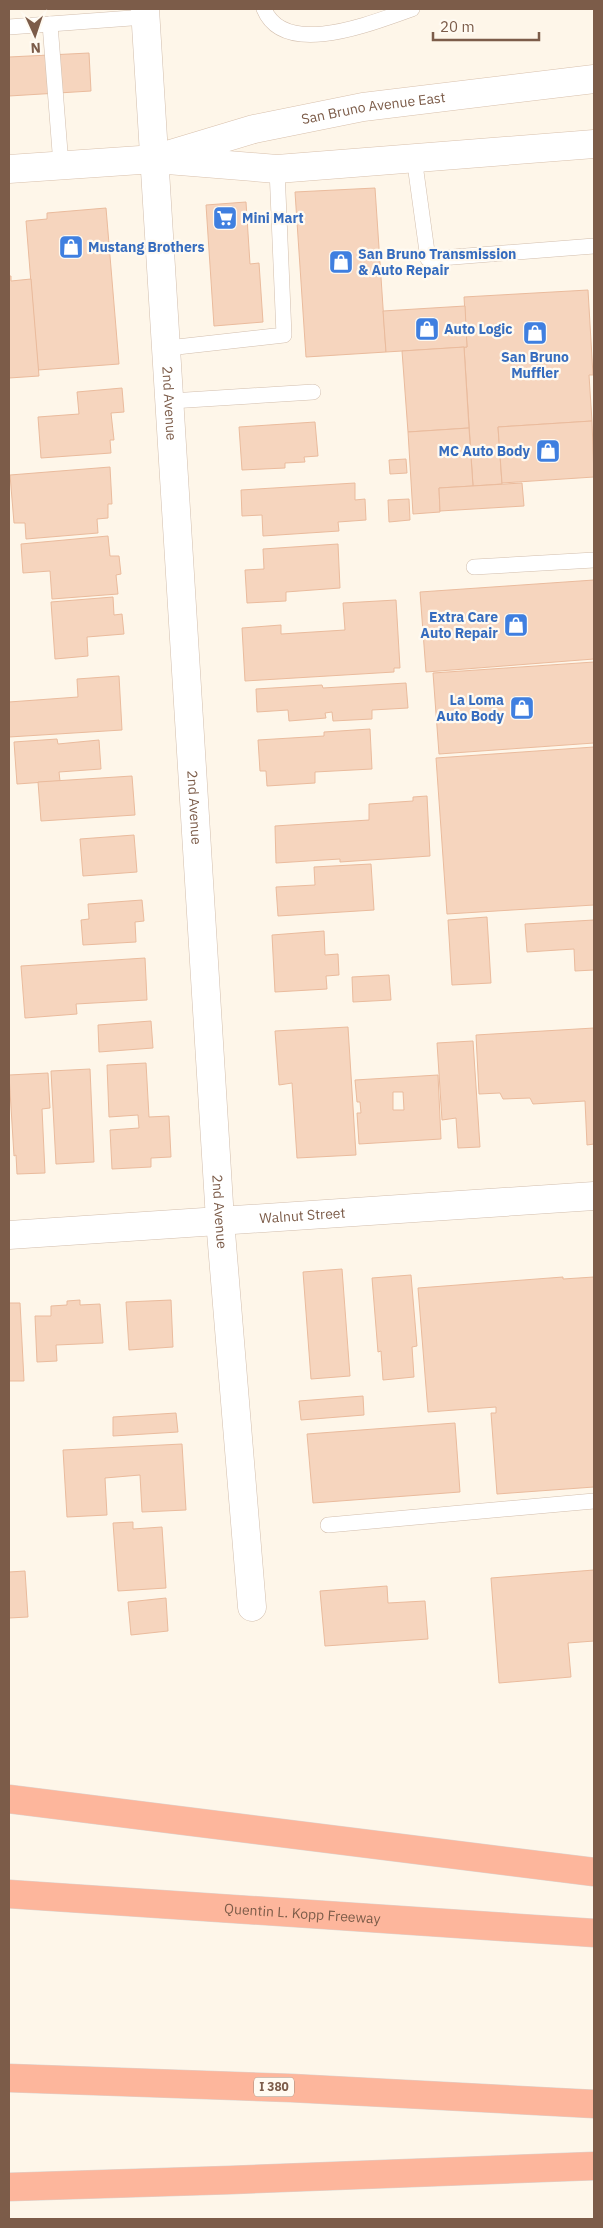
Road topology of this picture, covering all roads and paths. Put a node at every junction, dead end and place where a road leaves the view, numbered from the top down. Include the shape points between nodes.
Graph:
1 (264, 9) edge
2 (412, 9) edge
3 (145, 13) edge
4 (50, 24) junction
5 (9, 27) edge
6 (594, 79) edge
7 (594, 144) edge
8 (414, 157) junction
9 (155, 159) junction
10 (61, 165) junction
11 (9, 169) edge
12 (277, 169) junction
13 (594, 246) edge
14 (168, 348) junction
15 (313, 392) dead end
16 (171, 402) junction
17 (594, 560) edge
18 (474, 567) dead end
19 (594, 1196) edge
20 (220, 1220) junction
21 (9, 1236) edge
22 (594, 1501) edge
23 (328, 1525) dead end
24 (252, 1607) dead end
25 (9, 1799) edge
26 (594, 1872) edge
27 (9, 1894) edge
28 (594, 1933) edge
29 (9, 2078) edge
30 (594, 2104) edge
31 (594, 2166) edge
32 (9, 2186) edge

1 - 2 lane via 273,24 289,32 316,34 348,31
3 - 4 lane
3 - 9 street, 2nd Avenue
4 - 5 lane
4 - 10 lane
6 - 9 street, San Bruno Avenue East via 363,108 254,129
7 - 8 street, San Bruno Avenue East
8 - 12 street, San Bruno Avenue East
8 - 13 lane via 428,259
9 - 10 street, San Bruno Avenue East
9 - 12 street, San Bruno Avenue East
9 - 14 street, 2nd Avenue
10 - 11 street, San Bruno Avenue East
12 - 14 lane via 284,336
14 - 16 street, 2nd Avenue
15 - 16 lane
16 - 20 street, 2nd Avenue
17 - 18 lane
19 - 20 street, Walnut Street
20 - 21 street, Walnut Street
20 - 24 street, 2nd Avenue
22 - 23 lane
25 - 26 highway
27 - 28 highway, Quentin L. Kopp Freeway
29 - 30 highway, I 380
31 - 32 highway

